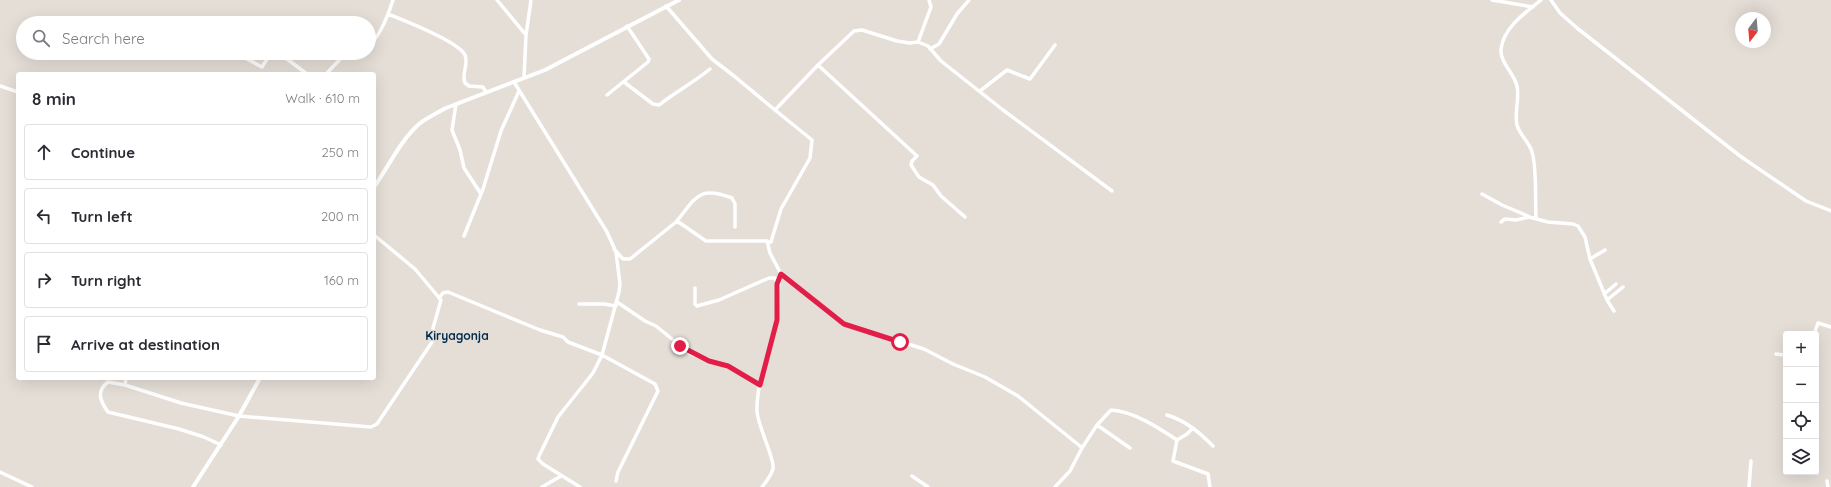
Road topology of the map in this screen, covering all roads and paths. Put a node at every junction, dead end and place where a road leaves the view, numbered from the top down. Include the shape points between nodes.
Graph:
1 (393, 0) edge
2 (497, 0) edge
3 (531, 0) edge
4 (679, 0) edge
5 (929, 0) edge
6 (969, 0) edge
7 (1492, 0) edge
8 (1541, 0) edge
9 (1551, 0) edge
10 (666, 6) junction
11 (1532, 7) junction
12 (388, 14) junction
13 (627, 26) junction
14 (526, 35) junction
15 (376, 37) edge
16 (918, 42) junction
17 (1055, 45) dead end
18 (930, 49) junction
19 (249, 60) edge
20 (266, 60) edge
21 (288, 60) edge
22 (339, 60) edge
23 (818, 65) junction
24 (710, 69) dead end
25 (304, 72) edge
26 (328, 72) edge
27 (524, 78) junction
28 (514, 82) junction
29 (624, 82) junction
30 (0, 86) edge
31 (16, 91) edge
32 (519, 91) junction
33 (980, 91) junction
34 (486, 92) junction
35 (607, 95) dead end
36 (456, 104) junction
37 (775, 110) junction
38 (376, 184) edge
39 (1112, 191) dead end
40 (481, 194) junction
41 (1482, 194) dead end
42 (1831, 211) edge
43 (965, 217) dead end
44 (1529, 217) junction
45 (1536, 219) junction
46 (676, 222) junction
47 (1501, 222) dead end
48 (735, 227) dead end
49 (464, 236) dead end
50 (376, 237) edge
51 (768, 242) junction
52 (614, 249) junction
53 (1605, 250) dead end
54 (1590, 259) junction
55 (781, 274) junction
56 (777, 284) junction
57 (1616, 284) dead end
58 (695, 288) dead end
59 (1623, 288) dead end
60 (1604, 294) junction
61 (439, 298) junction
62 (1607, 300) junction
63 (579, 304) dead end
64 (616, 304) junction
65 (1614, 310) dead end
66 (1831, 327) edge
67 (1815, 331) edge
68 (1776, 354) dead end
69 (602, 355) junction
70 (1783, 355) edge
71 (126, 380) edge
72 (259, 380) edge
73 (125, 385) junction
74 (760, 385) junction
75 (1167, 415) dead end
76 (239, 416) junction
77 (1097, 425) junction
78 (1193, 428) junction
79 (1177, 440) junction
80 (221, 445) junction
81 (1213, 446) dead end
82 (1082, 448) junction
83 (1130, 448) dead end
84 (1751, 461) dead end
85 (0, 472) edge
86 (561, 476) junction
87 (912, 476) dead end
88 (616, 481) dead end
89 (1827, 481) dead end
90 (32, 487) edge
91 (194, 487) edge
92 (542, 487) edge
93 (580, 487) edge
94 (762, 487) edge
95 (928, 487) edge
96 (1055, 487) edge
97 (1210, 487) edge
98 (1749, 487) edge
99 (1828, 487) edge

1 - 12 street
2 - 14 street
3 - 14 street
4 - 10 street
5 - 16 street via 931,7
6 - 18 street via 957,14 939,44
7 - 11 street
8 - 11 street
9 - 42 street via 1560,13 1577,28 1740,156 1806,201
10 - 13 street
10 - 37 street via 712,59
11 - 45 street via 1518,18 1510,29 1501,50 1504,62 1517,86 1517,126 1529,144 1535,163
12 - 15 street
12 - 34 street via 443,38 461,49 466,59 463,75 465,83 469,86 483,87
13 - 27 street via 545,70
13 - 29 street via 649,59 647,65
14 - 27 street
16 - 18 street
16 - 23 street via 897,41 880,34 858,30
17 - 33 street via 1030,79 1007,70
18 - 33 street via 941,61
19 - 20 street via 262,67
21 - 25 street
22 - 26 street
23 - 37 street
23 - 43 street via 917,156 911,166
24 - 29 street via 672,94 659,106
27 - 28 street
28 - 32 street
28 - 34 street
29 - 35 street
30 - 31 street
32 - 40 street via 501,131
32 - 52 street via 607,232
33 - 39 street
34 - 36 street
36 - 38 street via 432,116 410,133
36 - 40 street via 452,130 464,168
37 - 51 street via 812,140 810,158 781,209 771,242
40 - 49 street
41 - 44 street
44 - 45 street
44 - 47 street
45 - 54 street via 1578,226 1585,238
46 - 48 street via 696,197 709,192 732,198 735,204
46 - 51 street via 706,241
46 - 52 street via 630,259 623,259
50 - 61 street via 415,269
51 - 55 street via 770,253
52 - 64 street via 620,284
53 - 54 street
54 - 60 street
55 - 56 street
55 - 82 street via 844,324 924,349 1004,387
56 - 58 street via 775,278 769,278 719,300 698,306 695,304
56 - 74 street via 777,320
57 - 60 street
59 - 62 street
60 - 62 street
61 - 69 street via 448,292
61 - 76 street via 441,303 433,328 432,342 375,426
62 - 65 street
63 - 64 street
64 - 69 street
64 - 74 street via 656,326 689,352 728,366
66 - 67 street via 1818,323
68 - 70 street
69 - 86 street via 593,373 558,416 539,456 540,461
69 - 88 street via 653,382 658,389
71 - 73 street
72 - 76 street
73 - 76 street via 181,403
73 - 80 street via 108,382 100,389 100,396 108,412 179,429
74 - 94 street via 758,420 773,460 773,469
75 - 78 street via 1180,419
76 - 80 street
77 - 79 street via 1111,410 1118,410 1159,428
77 - 82 street
77 - 83 street
78 - 79 street
78 - 81 street
79 - 97 street via 1173,460 1208,474
80 - 91 street
82 - 96 street via 1070,471
84 - 98 street
85 - 90 street
86 - 92 street
86 - 93 street
87 - 95 street
89 - 99 street

